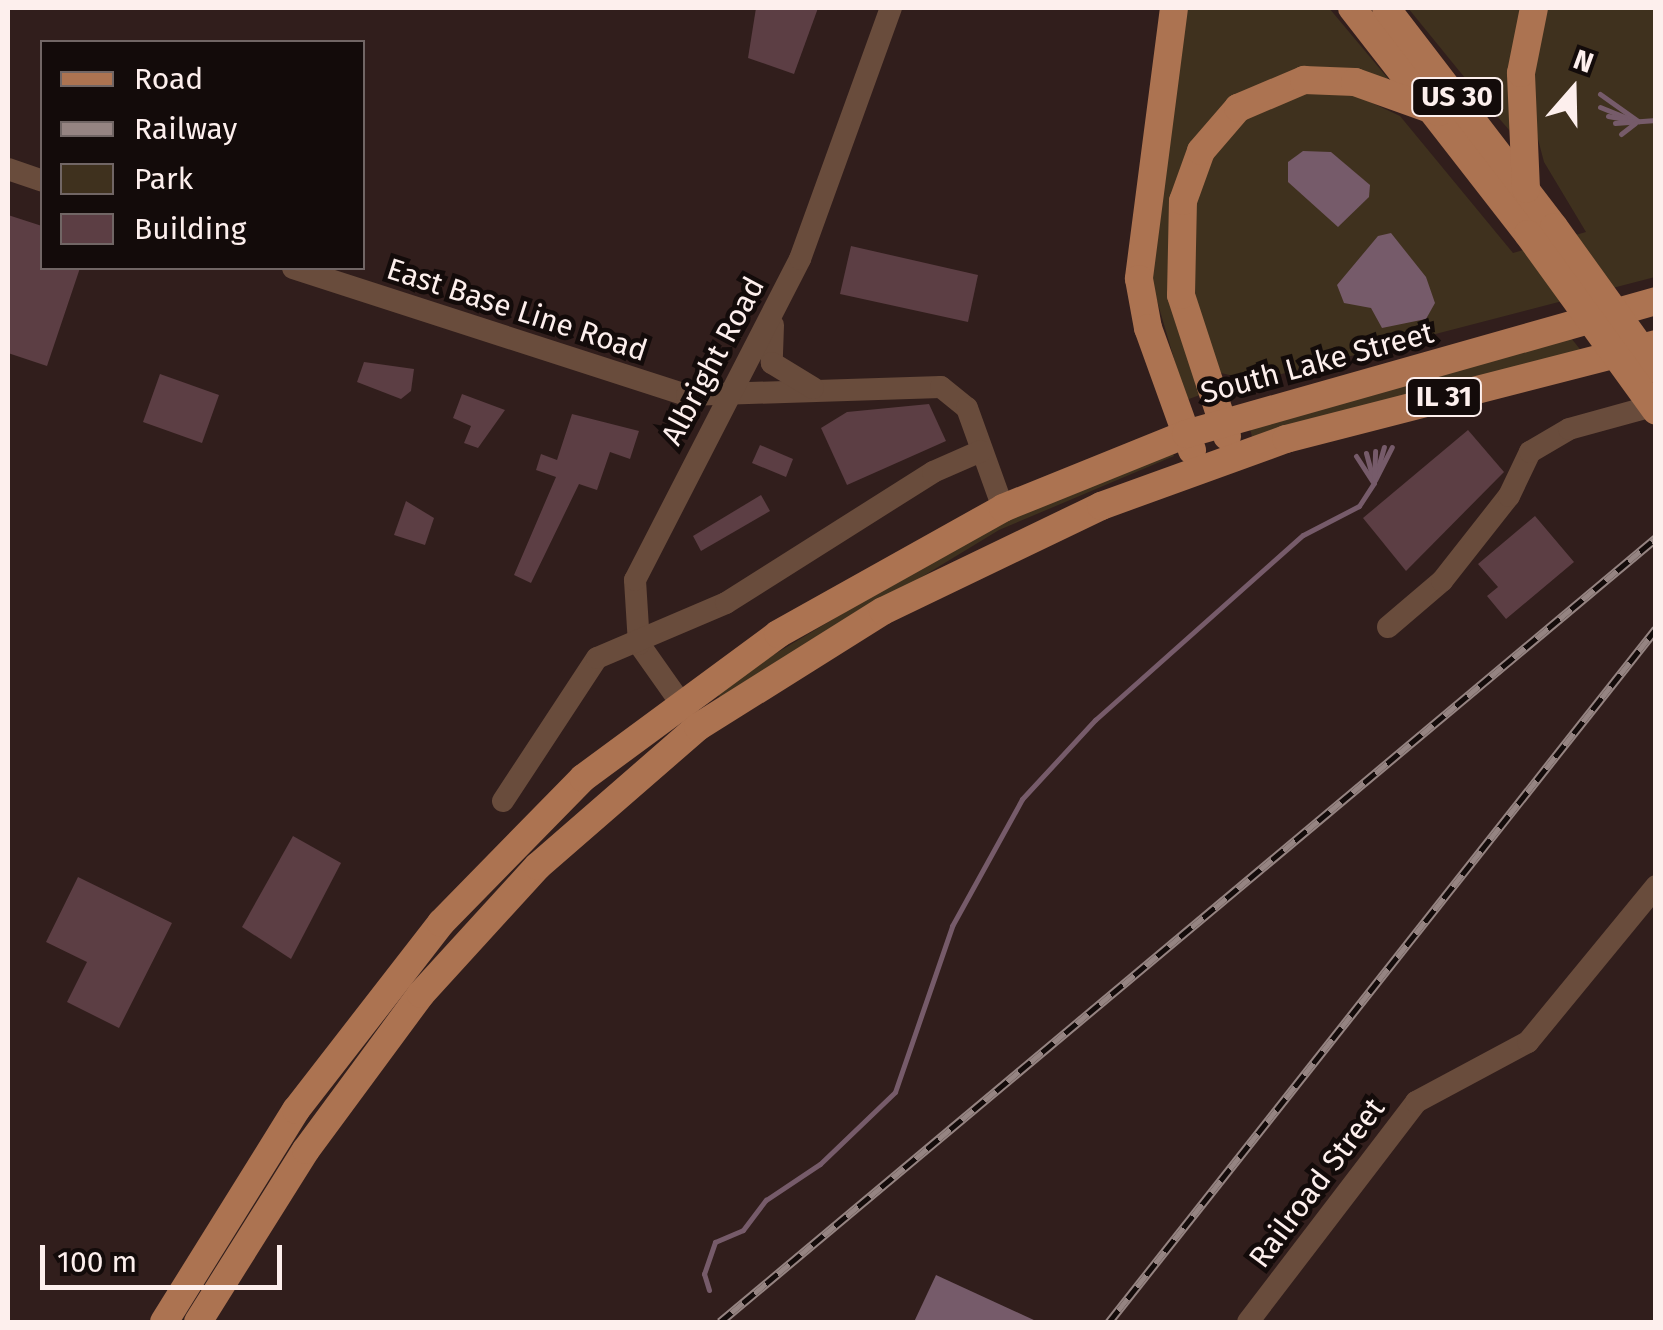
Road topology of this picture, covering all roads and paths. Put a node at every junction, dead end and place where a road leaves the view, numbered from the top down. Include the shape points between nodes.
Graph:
1 (891, 8) edge
2 (1174, 8) edge
3 (1352, 8) edge
4 (1386, 8) edge
5 (1534, 8) edge
6 (1440, 112) junction
7 (8, 169) edge
8 (40, 180) edge
9 (1526, 189) junction
10 (1541, 231) junction
11 (299, 270) edge
12 (1656, 301) edge
13 (775, 313) junction
14 (1656, 344) edge
15 (1656, 368) edge
16 (826, 391) junction
17 (726, 398) junction
18 (1656, 408) edge
19 (1222, 420) junction
20 (1186, 434) junction
21 (981, 451) junction
22 (1234, 456) junction
23 (1199, 467) junction
24 (1003, 508) junction
25 (1388, 627) dead end
26 (639, 644) junction
27 (679, 703) junction
28 (698, 727) junction
29 (503, 801) dead end
30 (1656, 886) edge
31 (164, 1322) edge
32 (198, 1322) edge
33 (1248, 1322) edge

1 - 13 street, Albright Road
2 - 20 main road via 1139,279
3 - 6 main road, US 30
4 - 9 main road, US 30
5 - 9 main road via 1521,73
6 - 10 main road, US 30
6 - 19 main road via 1355,82 1304,80 1258,96 1218,126 1186,186 1179,268 1186,326
7 - 8 street
9 - 10 main road, US 30
10 - 15 main road, US 30, bridge
10 - 18 main road, US 30, bridge
11 - 17 street, East Base Line Road via 621,377
12 - 19 main road, South Lake Street / IL 31
13 - 16 street via 772,363 796,384
13 - 17 street, Albright Road
14 - 22 main road, IL 31
16 - 17 street, East Base Line Road
16 - 21 street, East Base Line Road via 918,384 950,390 967,408
17 - 26 street, Albright Road via 638,568 631,603
18 - 25 street via 1569,430 1530,452 1509,496 1442,581
19 - 20 main road, South Lake Street / IL 31
19 - 22 main road
20 - 23 main road
20 - 24 main road, South Lake Street / IL 31
21 - 24 street
21 - 26 street via 933,472 726,603
22 - 23 main road, IL 31
23 - 28 main road, IL 31 via 1034,535 883,612
24 - 27 main road, IL 31 via 838,597
26 - 27 street, Albright Road
26 - 29 street via 589,664
27 - 28 street, Albright Road
27 - 31 main road, IL 31 via 528,829 406,964 296,1110
28 - 32 main road, IL 31 via 538,866 421,994 298,1163
30 - 33 street, Railroad Street via 1528,1042 1416,1102

